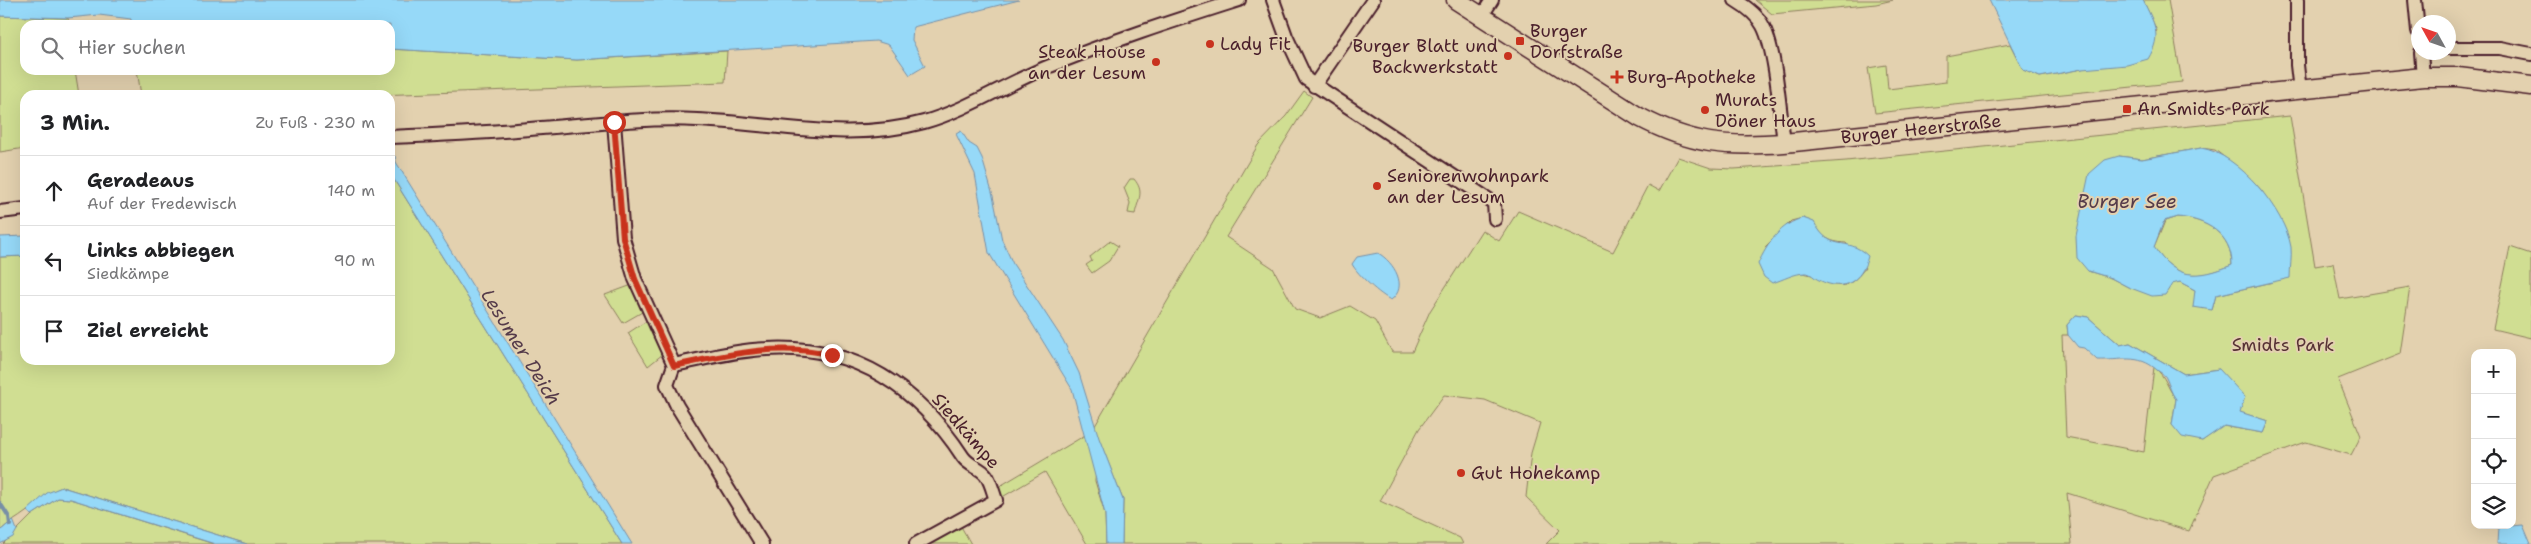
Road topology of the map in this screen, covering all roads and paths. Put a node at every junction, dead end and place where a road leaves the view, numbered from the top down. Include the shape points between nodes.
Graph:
1 (1239, 0) edge
2 (1273, 0) edge
3 (1373, 0) edge
4 (1456, 0) edge
5 (1492, 0) edge
6 (1735, 0) edge
7 (2297, 0) edge
8 (2415, 0) edge
9 (2416, 15) edge
10 (1481, 17) junction
11 (2456, 48) edge
12 (2531, 54) edge
13 (2422, 60) edge
14 (2424, 77) junction
15 (1314, 86) junction
16 (2531, 86) edge
17 (2300, 91) junction
18 (614, 122) junction
19 (395, 136) edge
20 (1784, 143) junction
21 (20, 210) edge
22 (0, 212) edge
23 (1495, 220) dead end
24 (674, 366) junction
25 (762, 544) edge
26 (916, 544) edge

1 - 18 street via 1104,44 924,122 861,132 696,120
2 - 15 street via 1306,79
3 - 15 street
4 - 10 main road, Burger Heerstraße
5 - 10 street
6 - 20 street via 1748,8 1762,25 1775,77
7 - 17 street
8 - 9 street
10 - 20 main road, Burger Heerstraße via 1639,118 1662,129 1704,143
11 - 12 street via 2500,48
13 - 14 street
14 - 16 main road, Burger Heerstraße via 2458,77
14 - 17 main road, Burger Heerstraße
15 - 23 street via 1494,204
17 - 20 main road, Burger Heerstraße
18 - 19 street via 492,133
18 - 24 street via 623,238 635,279
21 - 22 street
24 - 25 street via 667,385 671,396
24 - 26 street, Siedkämpe via 780,348 819,352 850,361 887,379 924,406 967,463 986,474 996,500

